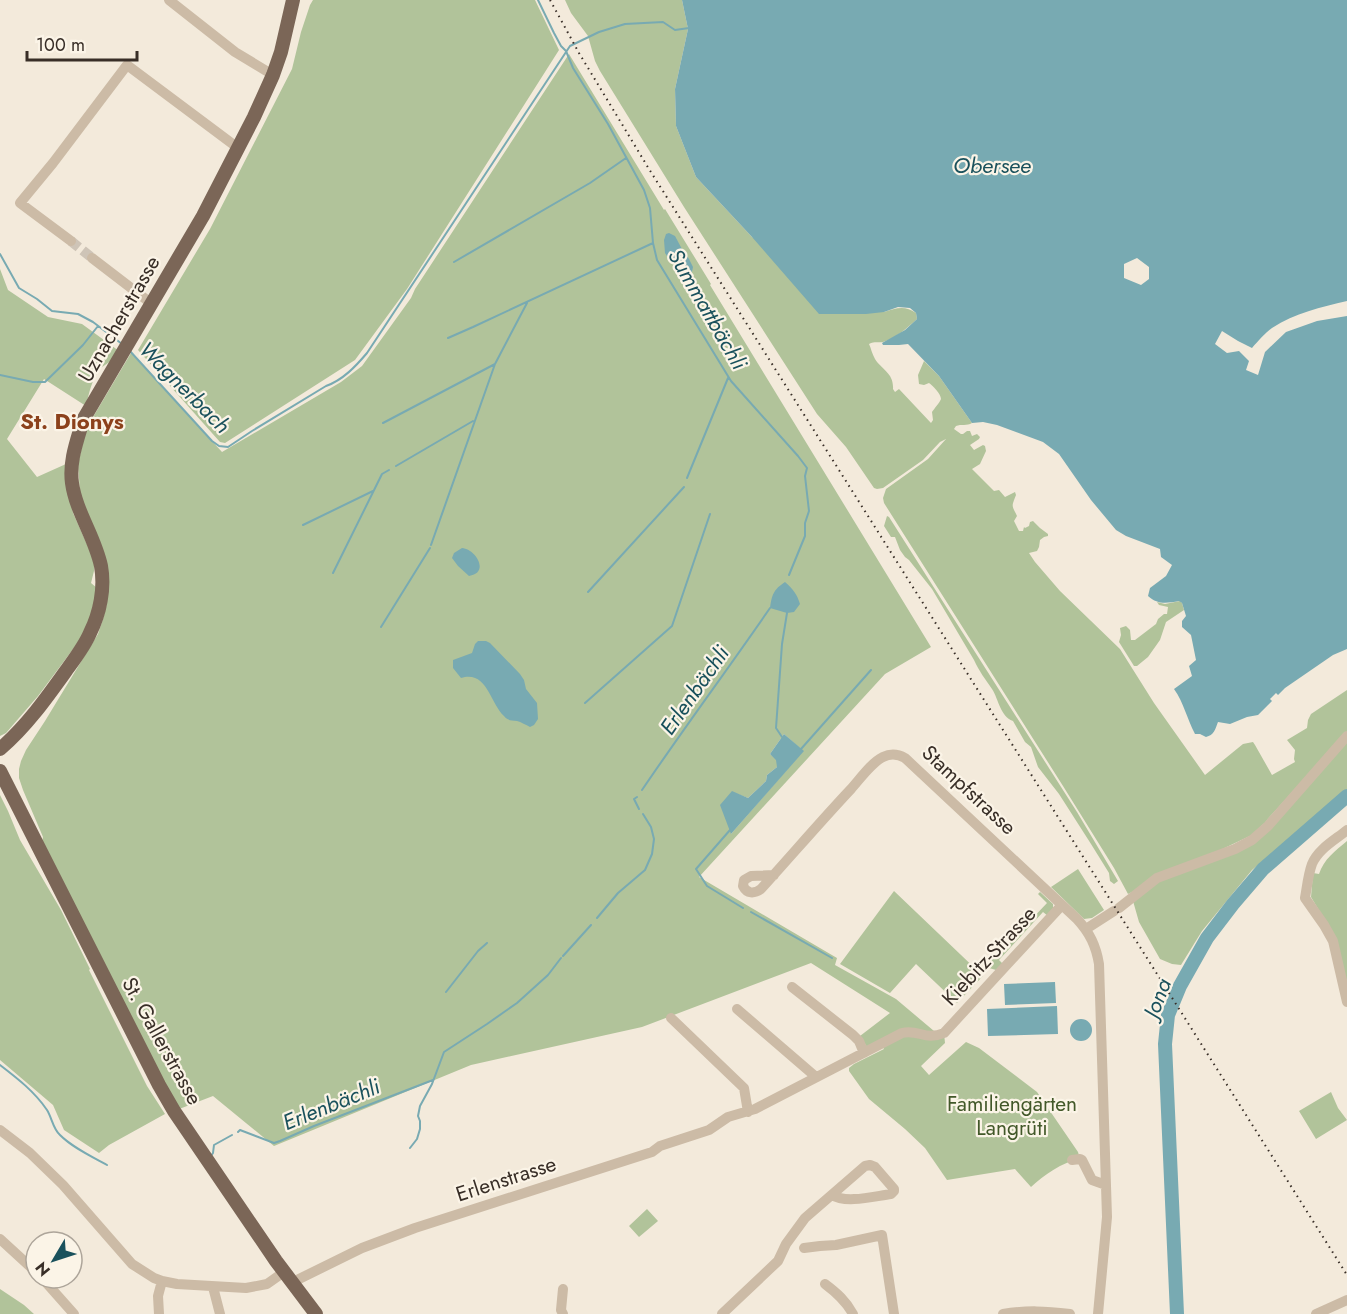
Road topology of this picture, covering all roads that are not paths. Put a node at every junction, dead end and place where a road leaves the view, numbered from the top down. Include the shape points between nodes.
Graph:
1 (169, 0) edge
2 (293, 0) edge
3 (273, 75) junction
4 (238, 148) junction
5 (71, 241) tunnel mouth
6 (92, 258) tunnel mouth
7 (152, 304) junction
8 (1347, 736) edge
9 (0, 749) edge
10 (0, 771) edge
11 (1347, 830) edge
12 (774, 875) dead end
13 (1062, 905) junction
14 (1086, 929) junction
15 (792, 987) dead end
16 (1347, 1002) edge
17 (737, 1009) dead end
18 (671, 1018) dead end
19 (944, 1033) joint
20 (864, 1053) junction
21 (816, 1077) junction
22 (748, 1112) junction
23 (0, 1130) edge
24 (1072, 1160) dead end
25 (1106, 1185) junction
26 (832, 1195) junction
27 (0, 1239) edge
28 (804, 1248) dead end
29 (24, 1261) edge
30 (284, 1272) junction
31 (162, 1281) junction
32 (293, 1284) junction
33 (825, 1284) dead end
34 (213, 1287) junction
35 (563, 1289) dead end
36 (53, 1290) edge
37 (1347, 1300) edge
38 (74, 1314) edge
39 (159, 1314) edge
40 (220, 1314) edge
41 (316, 1314) edge
42 (563, 1314) edge
43 (722, 1314) edge
44 (853, 1314) edge
45 (894, 1314) edge
46 (1004, 1314) edge
47 (1070, 1314) edge
48 (1098, 1314) edge
49 (1316, 1314) edge

1 - 3 street via 235,52
2 - 3 main road, Uznacherstrasse
3 - 4 main road, Uznacherstrasse
4 - 5 street via 127,65 20,203
4 - 7 main road, Uznacherstrasse
6 - 7 street
7 - 9 main road, Uznacherstrasse via 83,420 74,445 72,484 101,566 98,615 81,649 44,702
8 - 14 street via 1252,840 1157,878
10 - 30 main road, St. Gallerstrasse via 159,1085
11 - 16 street via 1316,858 1305,898 1333,941
12 - 13 street, Stampfstrasse via 871,767 895,754 905,758
13 - 14 street, Stampfstrasse
13 - 19 street, Kiebitz-Strasse
14 - 25 street, Stampfstrasse via 1099,964
15 - 20 street via 854,1035
17 - 21 street
18 - 22 street via 744,1088
19 - 20 street, Erlenstrasse via 930,1037 905,1032
20 - 21 street, Erlenstrasse
21 - 22 street, Erlenstrasse
22 - 32 street, Erlenstrasse via 728,1117 710,1130 652,1152 375,1243
23 - 31 street via 63,1185 132,1264
24 - 25 street via 1080,1159 1092,1180
25 - 48 street, Stampfstrasse via 1106,1238
26 - 26 street via 867,1165 875,1167 894,1189 891,1194 849,1199
26 - 43 street via 806,1218 778,1261
27 - 29 street
28 - 45 street via 882,1235
30 - 32 main road, St. Gallerstrasse
30 - 34 street via 259,1286
31 - 34 street
31 - 39 street
32 - 41 main road, St. Gallerstrasse
33 - 44 street via 841,1296
34 - 40 street
35 - 42 street
36 - 38 street
37 - 49 street
46 - 47 street via 1033,1310

